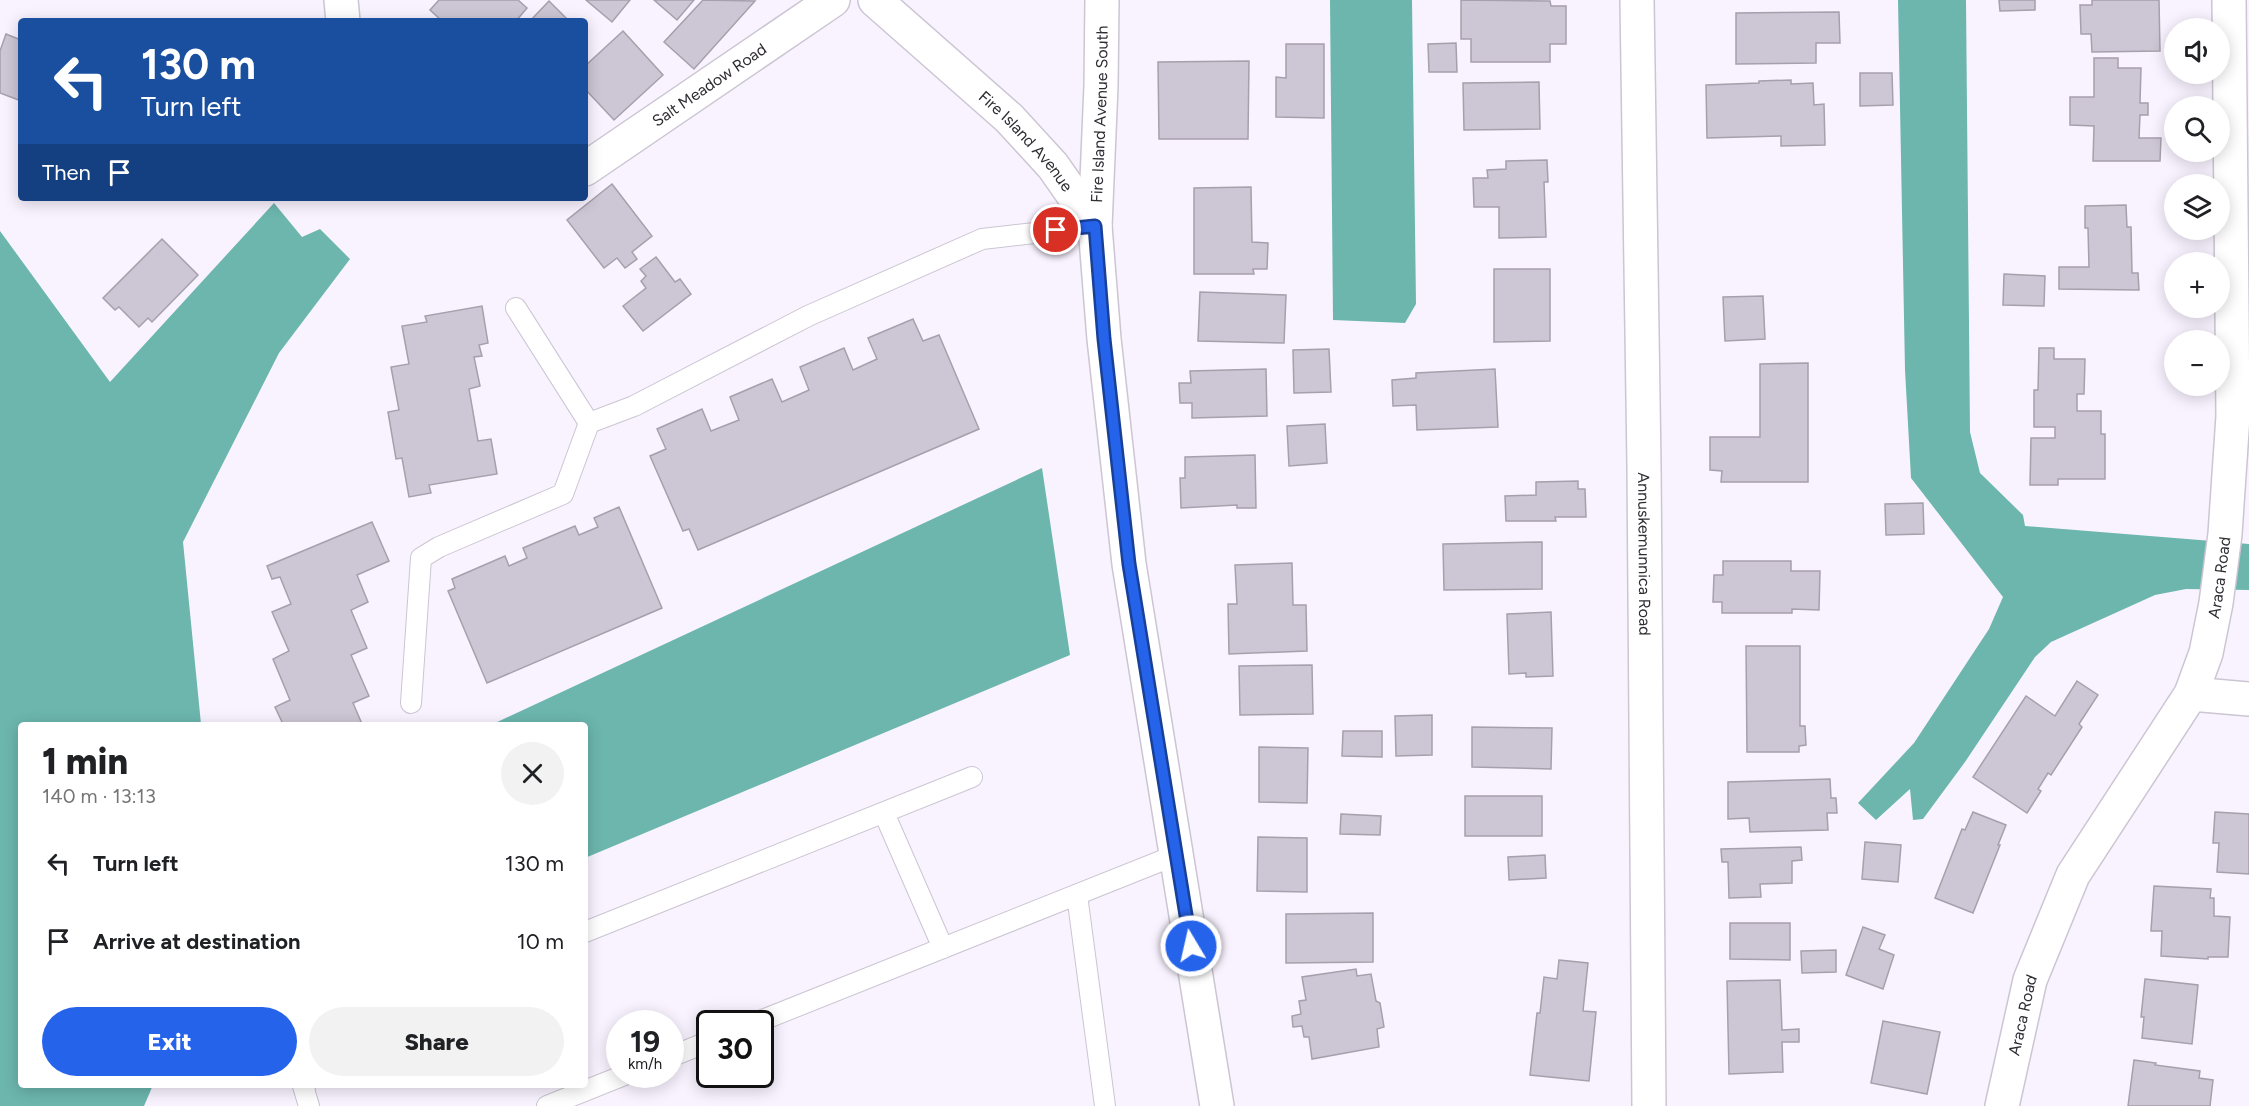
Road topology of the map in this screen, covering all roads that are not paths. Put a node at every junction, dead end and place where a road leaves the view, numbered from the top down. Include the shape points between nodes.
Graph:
1 (341, 0) edge
2 (833, 0) edge
3 (875, 0) edge
4 (1102, 0) edge
5 (1637, 0) edge
6 (2229, 0) edge
7 (343, 18) edge
8 (588, 167) edge
9 (1095, 226) junction
10 (516, 308) dead end
11 (589, 423) junction
12 (2191, 694) junction
13 (2249, 699) edge
14 (411, 704) dead end
15 (972, 777) dead end
16 (884, 813) junction
17 (1176, 855) junction
18 (1077, 895) junction
19 (588, 931) edge
20 (943, 948) junction
21 (774, 1015) edge
22 (606, 1082) edge
23 (304, 1088) edge
24 (309, 1106) edge
25 (547, 1106) edge
26 (1105, 1106) edge
27 (1217, 1106) edge
28 (1649, 1106) edge
29 (2002, 1106) edge

1 - 7 street
2 - 8 street, Salt Meadow Road
3 - 9 street, Fire Island Avenue via 1009,118 1053,166
4 - 9 street, Fire Island Avenue South
5 - 28 street, Annuskemunnica Road
6 - 12 street, Araca Road via 2233,416 2216,603 2206,653
9 - 11 lane via 982,238 808,316 634,406
9 - 17 street via 1129,564
10 - 11 lane
11 - 14 lane via 563,494 421,558
12 - 13 street
12 - 29 street, Araca Road via 2073,875 2030,980
15 - 16 lane
16 - 19 lane
16 - 20 lane
17 - 18 lane
17 - 27 street
18 - 20 lane
18 - 26 lane
20 - 21 lane
22 - 25 lane
23 - 24 lane

